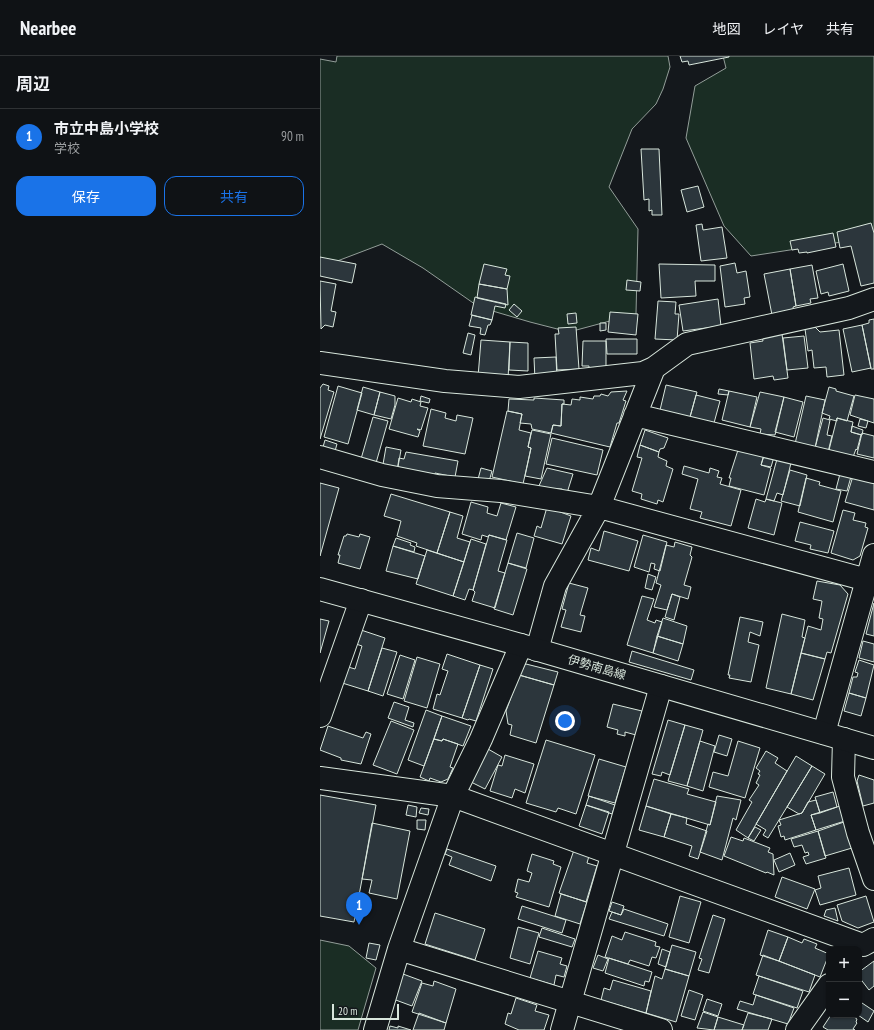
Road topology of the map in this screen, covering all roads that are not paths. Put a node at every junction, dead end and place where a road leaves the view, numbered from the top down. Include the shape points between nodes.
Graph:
1 (874, 299) edge
2 (320, 363) edge
3 (654, 368) junction
4 (635, 415) junction
5 (320, 457) edge
6 (874, 472) edge
7 (599, 507) junction
8 (874, 555) edge
9 (870, 581) edge
10 (320, 589) edge
11 (361, 600) junction
12 (529, 647) junction
13 (661, 686) junction
14 (320, 716) edge
15 (834, 736) junction
16 (874, 748) edge
17 (320, 778) edge
18 (453, 796) junction
19 (613, 855) junction
20 (874, 879) edge
21 (865, 944) edge
22 (399, 949) junction
23 (826, 989) edge
24 (570, 1002) junction
25 (375, 1030) edge
26 (562, 1030) edge
27 (661, 1030) edge
28 (797, 1030) edge

1 - 3 street via 850,308 687,344
2 - 3 street via 445,381 519,387 643,373
3 - 4 street
4 - 6 street
4 - 7 street
5 - 7 street via 382,475 437,486 501,491
7 - 9 street
7 - 12 street via 555,586
8 - 9 street
9 - 15 street
10 - 11 street, 伊勢南島線
11 - 12 street, 伊勢南島線
11 - 14 street
12 - 13 street, 伊勢南島線
12 - 18 street
13 - 15 street, 伊勢南島線
13 - 19 street
15 - 16 street, 伊勢南島線
15 - 20 street via 858,833
17 - 18 street
18 - 19 street
18 - 22 street
19 - 21 street
19 - 24 street
22 - 24 street
22 - 25 street
23 - 28 street
24 - 26 street
24 - 27 street

